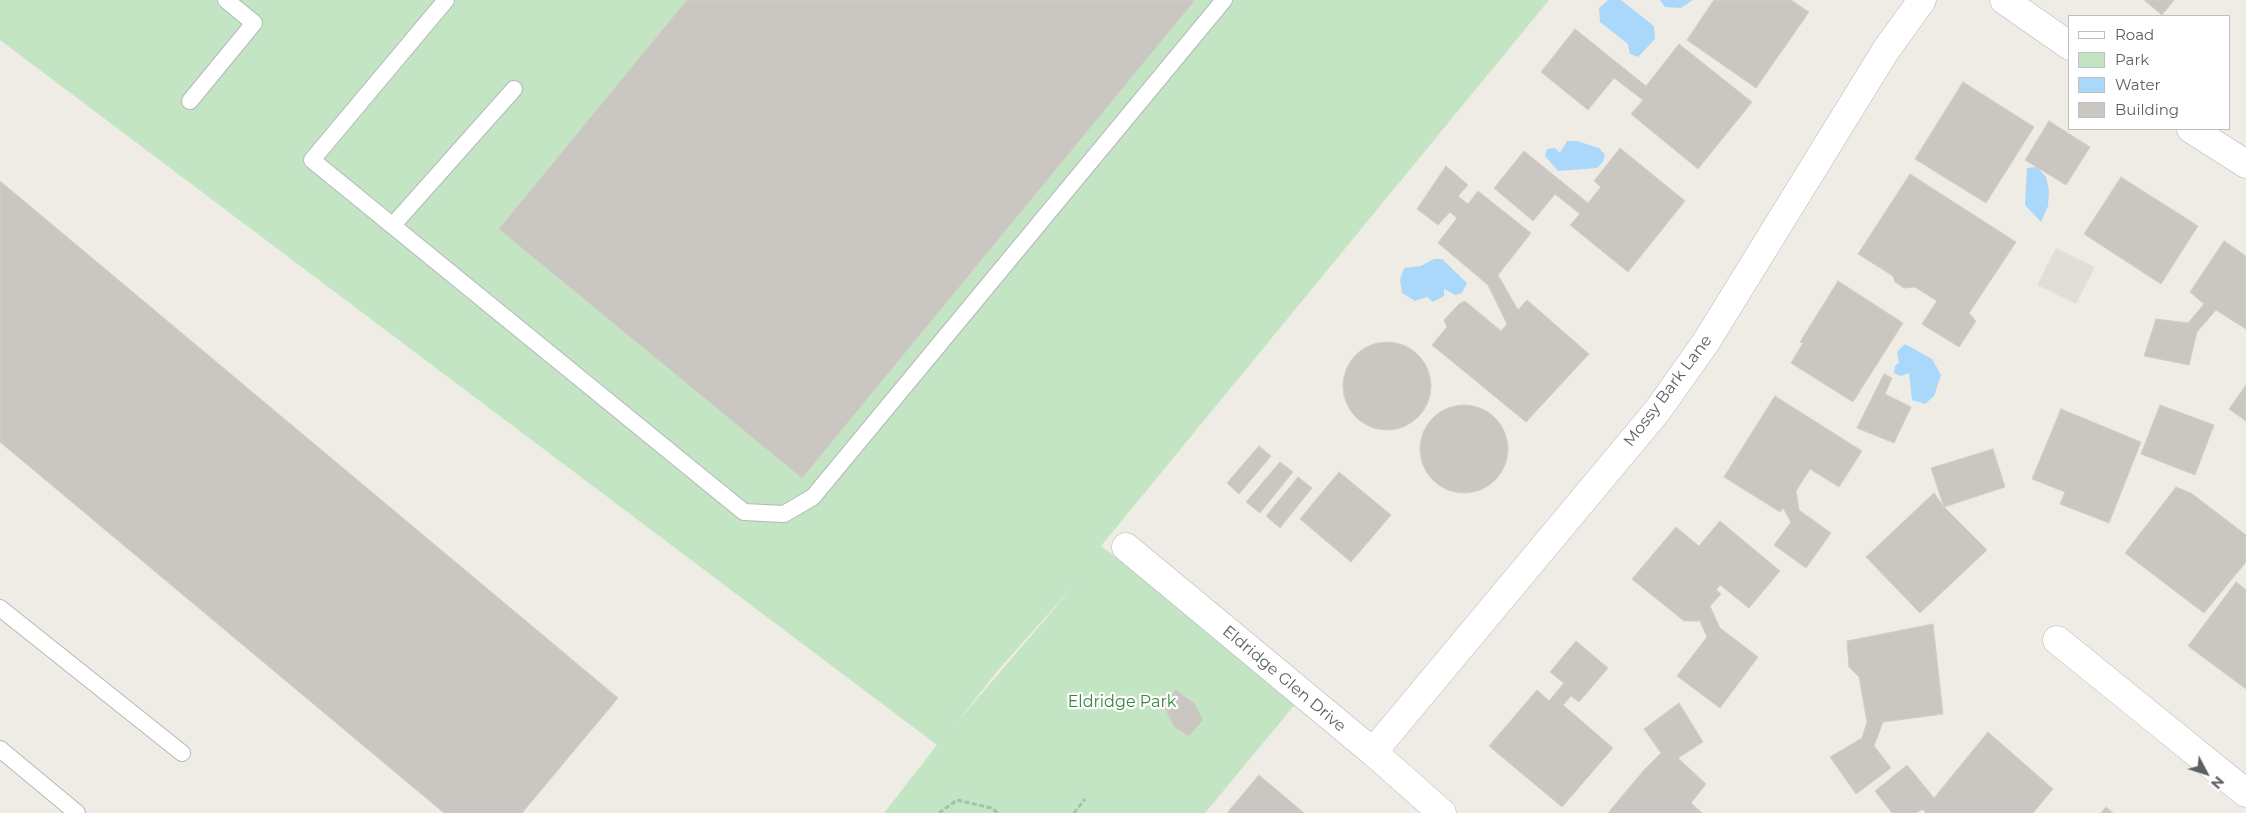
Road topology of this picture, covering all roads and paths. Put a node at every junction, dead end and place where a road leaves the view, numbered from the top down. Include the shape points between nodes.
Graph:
1 (226, 0) edge
2 (446, 0) edge
3 (1224, 0) edge
4 (1922, 0) edge
5 (2004, 0) edge
6 (2068, 45) edge
7 (514, 89) dead end
8 (190, 101) dead end
9 (2193, 130) edge
10 (2246, 164) edge
11 (393, 225) junction
12 (1126, 547) dead end
13 (0, 608) edge
14 (2057, 640) dead end
15 (0, 749) edge
16 (1372, 752) junction
17 (182, 753) dead end
18 (2246, 793) edge
19 (1085, 800) dead end
20 (77, 813) edge
21 (940, 813) edge
22 (998, 813) edge
23 (1074, 813) edge
24 (1442, 813) edge

1 - 8 lane via 254,23
2 - 11 lane via 312,160
3 - 11 lane via 813,497 784,514 744,512
4 - 16 street, Mossy Bark Lane via 1886,50 1706,342 1658,410
5 - 6 street
7 - 11 lane
9 - 10 street
12 - 16 street, Eldridge Glen Drive
13 - 17 lane
14 - 18 street
15 - 20 lane
16 - 24 street, Eldridge Glen Drive
19 - 23 path
21 - 22 path via 957,800 991,808

